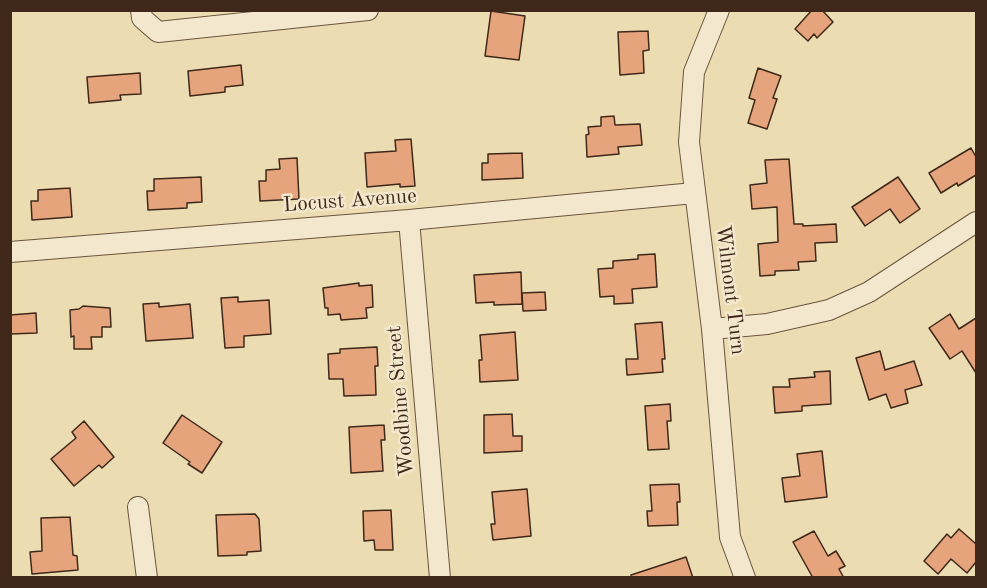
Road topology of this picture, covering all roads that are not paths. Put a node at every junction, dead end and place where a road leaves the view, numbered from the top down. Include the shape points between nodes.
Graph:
1 (141, 10) edge
2 (368, 10) edge
3 (719, 10) edge
4 (694, 193) junction
5 (409, 220) junction
6 (976, 222) edge
7 (10, 252) edge
8 (711, 329) junction
9 (138, 507) dead end
10 (147, 578) edge
11 (440, 578) edge
12 (745, 578) edge

1 - 2 street via 142,18 158,32
3 - 4 street, Wilmont Turn via 694,72 688,142
4 - 5 street, Locust Avenue
4 - 8 street, Wilmont Turn
5 - 7 street, Locust Avenue
5 - 11 street, Woodbine Street
6 - 8 street via 869,292 829,310 766,324
8 - 12 street, Wilmont Turn via 730,537
9 - 10 street

